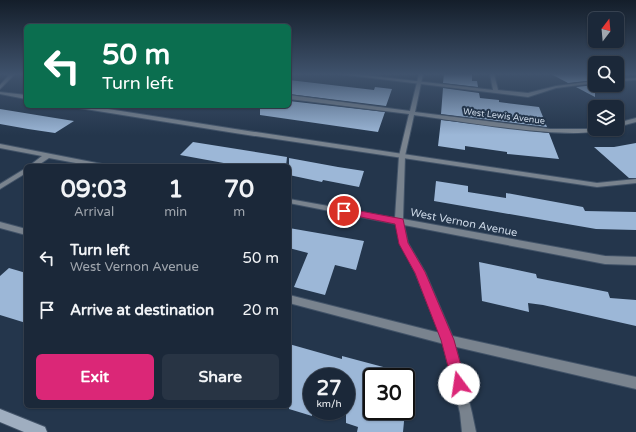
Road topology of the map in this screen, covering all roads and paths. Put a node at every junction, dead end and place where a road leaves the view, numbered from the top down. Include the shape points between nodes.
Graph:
1 (6, 94) edge
2 (417, 94) edge
3 (291, 97) edge
4 (24, 98) edge
5 (92, 108) edge
6 (413, 114) junction
7 (636, 120) edge
8 (624, 123) edge
9 (588, 131) edge
10 (0, 146) edge
11 (47, 156) junction
12 (402, 156) junction
13 (35, 164) edge
14 (91, 164) edge
15 (24, 171) edge
16 (636, 181) edge
17 (0, 187) edge
18 (291, 201) edge
19 (400, 221) junction
20 (0, 225) edge
21 (24, 231) edge
22 (636, 261) edge
23 (291, 300) edge
24 (448, 340) junction
25 (636, 383) edge
26 (0, 415) edge
27 (40, 432) edge
28 (469, 432) edge

1 - 4 street
2 - 6 street
3 - 6 street, West Lewis Avenue
5 - 12 street
6 - 9 street, West Lewis Avenue via 550,131
6 - 12 street
7 - 8 street
10 - 11 street
11 - 13 street
11 - 14 street
12 - 16 street via 597,184
12 - 19 street
15 - 17 street
18 - 19 street, West Vernon Avenue
19 - 22 street, West Vernon Avenue via 605,260
19 - 24 street via 404,244 420,272
20 - 21 street
23 - 24 street
24 - 25 street
24 - 28 street
26 - 27 street

